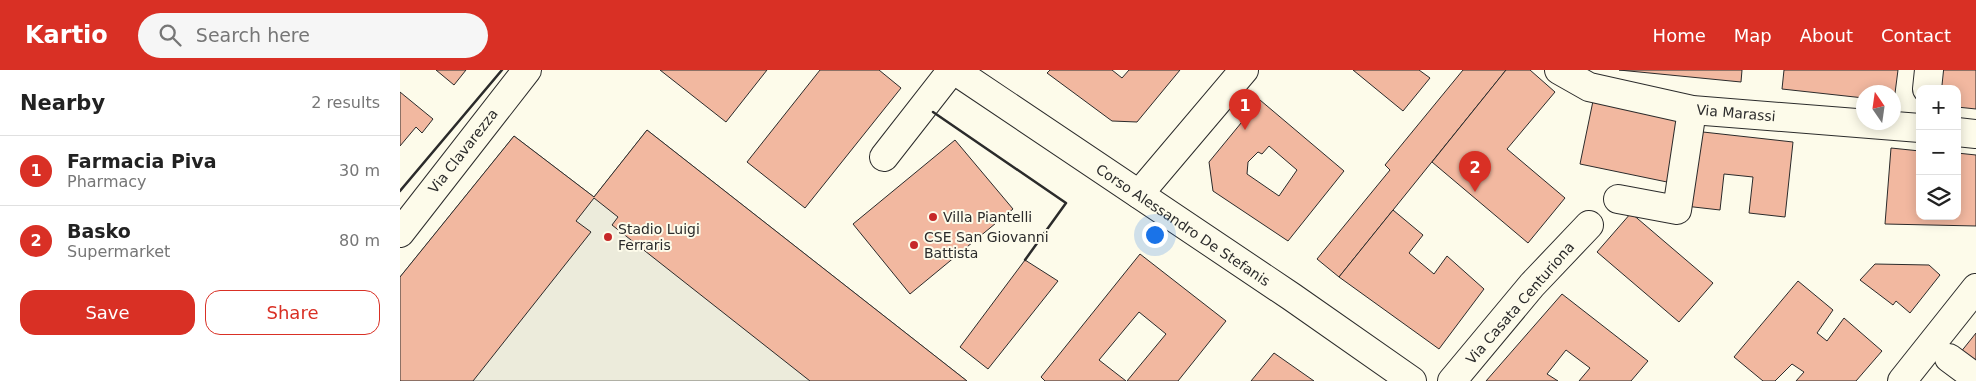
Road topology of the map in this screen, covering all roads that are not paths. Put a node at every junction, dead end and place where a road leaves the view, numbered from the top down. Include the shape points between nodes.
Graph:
1 (527, 70) edge
2 (953, 70) edge
3 (1244, 70) edge
4 (1559, 70) edge
5 (1929, 70) edge
6 (1927, 85) edge
7 (1692, 110) junction
8 (1916, 128) edge
9 (1961, 132) edge
10 (1976, 134) edge
11 (884, 157) dead end
12 (1139, 194) junction
13 (1618, 199) dead end
14 (1589, 225) dead end
15 (400, 233) edge
16 (1976, 288) edge
17 (1949, 358) dead end
18 (1976, 378) edge
19 (1412, 381) edge
20 (1452, 381) edge
21 (1902, 381) edge

1 - 15 street, Via Clavarezza
2 - 11 street, Corso Alessandro De Stefanis
2 - 12 street, Corso Alessandro De Stefanis
3 - 12 street
4 - 7 street, Via Marassi via 1589,88
5 - 6 street
7 - 8 street, Via Marassi
7 - 13 street via 1677,210
9 - 10 street
12 - 19 street, Corso Alessandro De Stefanis
14 - 20 street, Via Casata Centuriona via 1532,285
16 - 21 street
17 - 18 street

